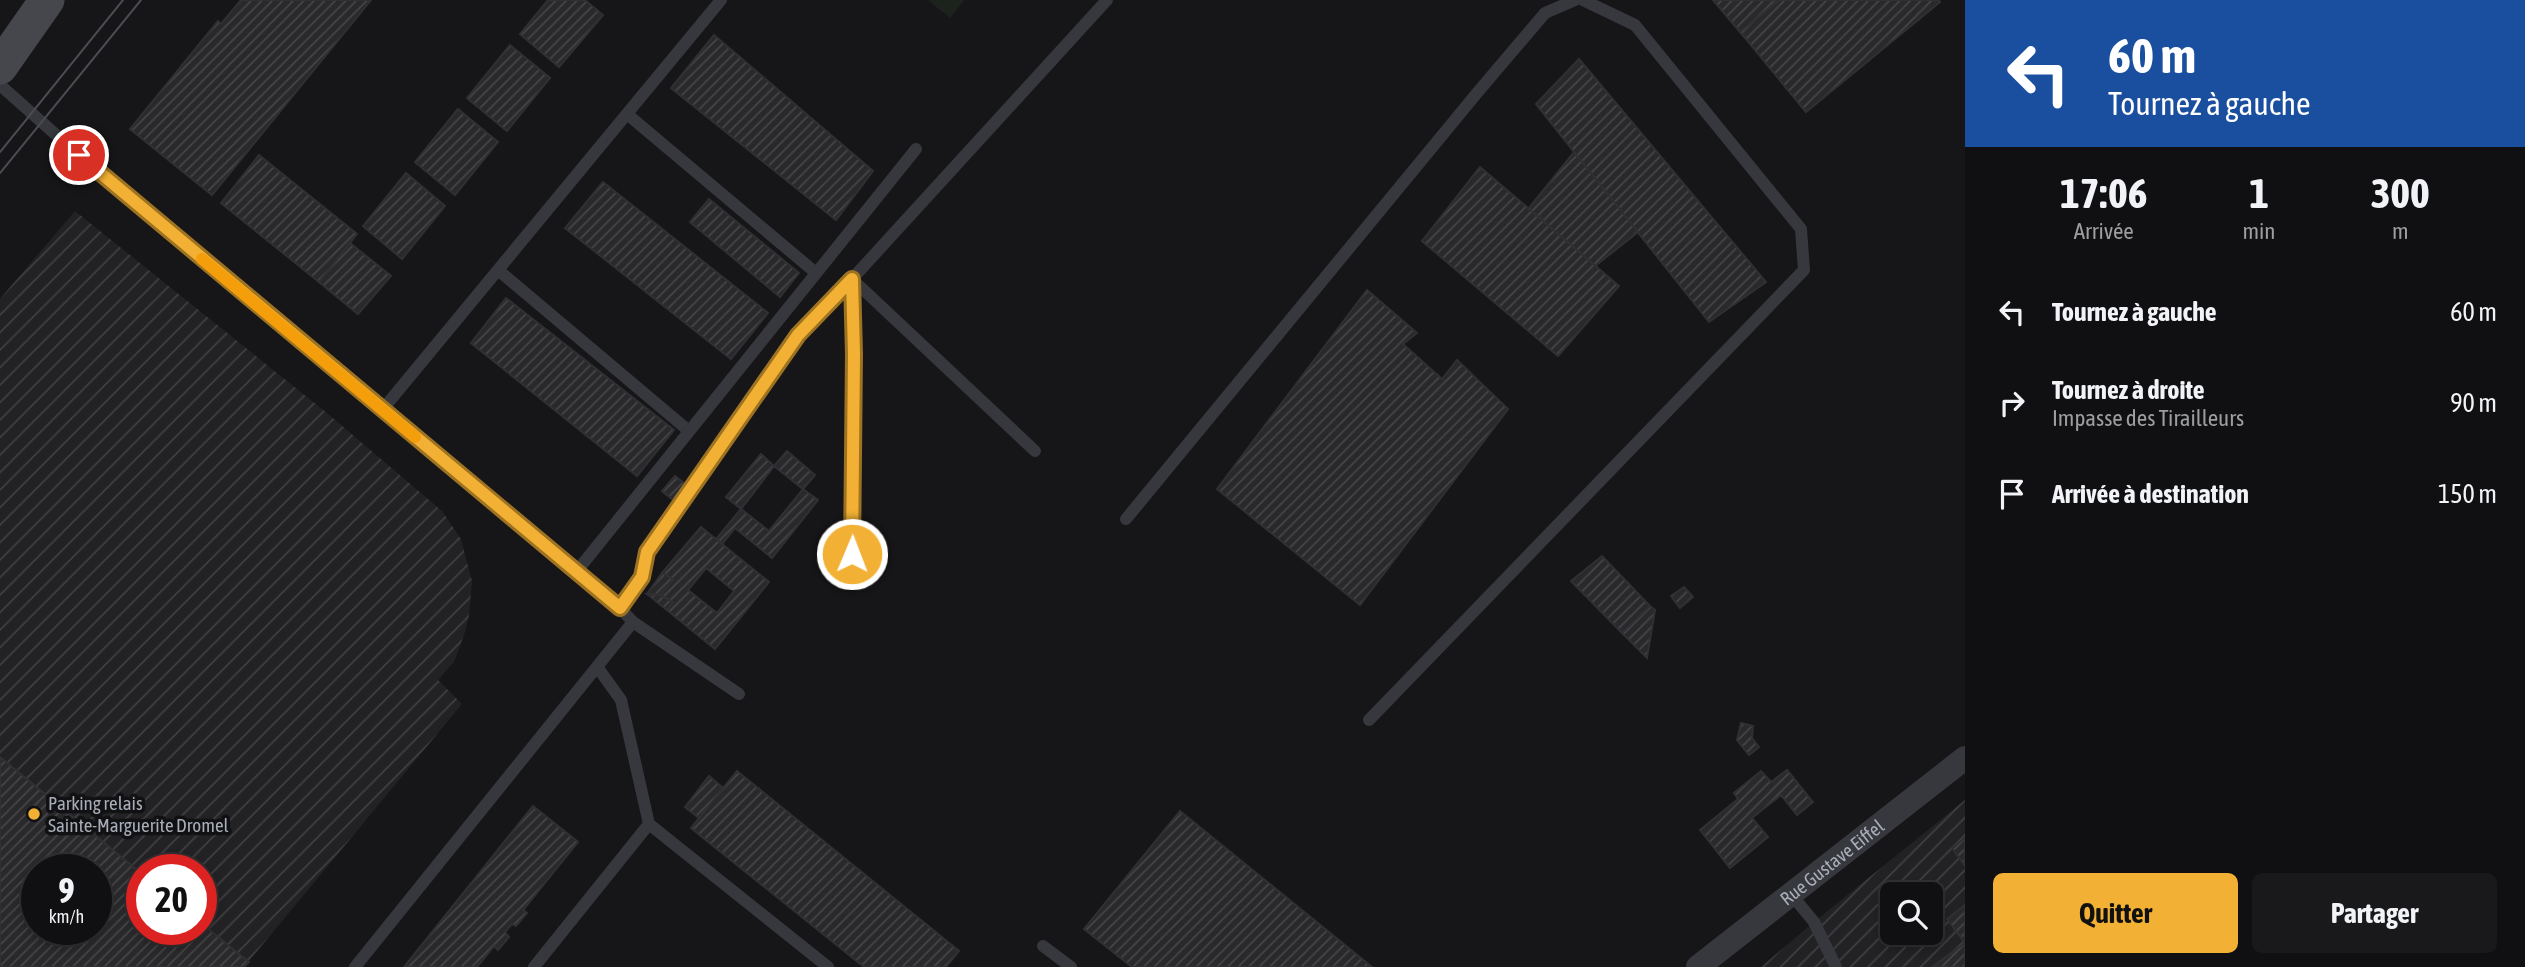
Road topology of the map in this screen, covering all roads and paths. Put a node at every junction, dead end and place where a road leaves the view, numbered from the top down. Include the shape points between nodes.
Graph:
1 (47, 0) edge
2 (722, 0) edge
3 (1107, 0) edge
4 (1575, 0) edge
5 (1583, 0) edge
6 (0, 67) edge
7 (0, 85) edge
8 (627, 114) junction
9 (916, 149) dead end
10 (498, 270) junction
11 (816, 273) junction
12 (852, 279) junction
13 (383, 409) junction
14 (690, 431) junction
15 (1035, 451) dead end
16 (1126, 519) dead end
17 (852, 554) dead end
18 (577, 571) junction
19 (620, 608) junction
20 (633, 622) junction
21 (598, 668) junction
22 (739, 694) dead end
23 (1369, 720) dead end
24 (1965, 758) edge
25 (649, 824) junction
26 (1791, 894) junction
27 (1043, 946) dead end
28 (1056, 963) edge
29 (355, 967) edge
30 (534, 967) edge
31 (828, 967) edge
32 (1070, 967) edge
33 (1699, 967) edge
34 (1836, 967) edge

1 - 6 main road
2 - 8 lane
3 - 12 lane
4 - 16 lane via 1545,13
5 - 23 lane via 1635,25 1801,229 1804,270
7 - 13 lane
8 - 10 lane
8 - 11 lane
9 - 11 lane
10 - 13 lane
10 - 14 lane
11 - 14 lane
12 - 15 lane
12 - 17 lane
12 - 19 lane via 798,335 647,552 642,577
13 - 18 lane
14 - 18 lane
18 - 19 lane
19 - 20 lane
20 - 21 lane
20 - 22 lane
21 - 25 lane via 621,700
21 - 29 lane
24 - 26 street, Rue Gustave Eiffel
25 - 30 lane
25 - 31 lane
26 - 33 street, Rue Gustave Eiffel
26 - 34 lane via 1814,922
27 - 28 lane
28 - 32 lane

